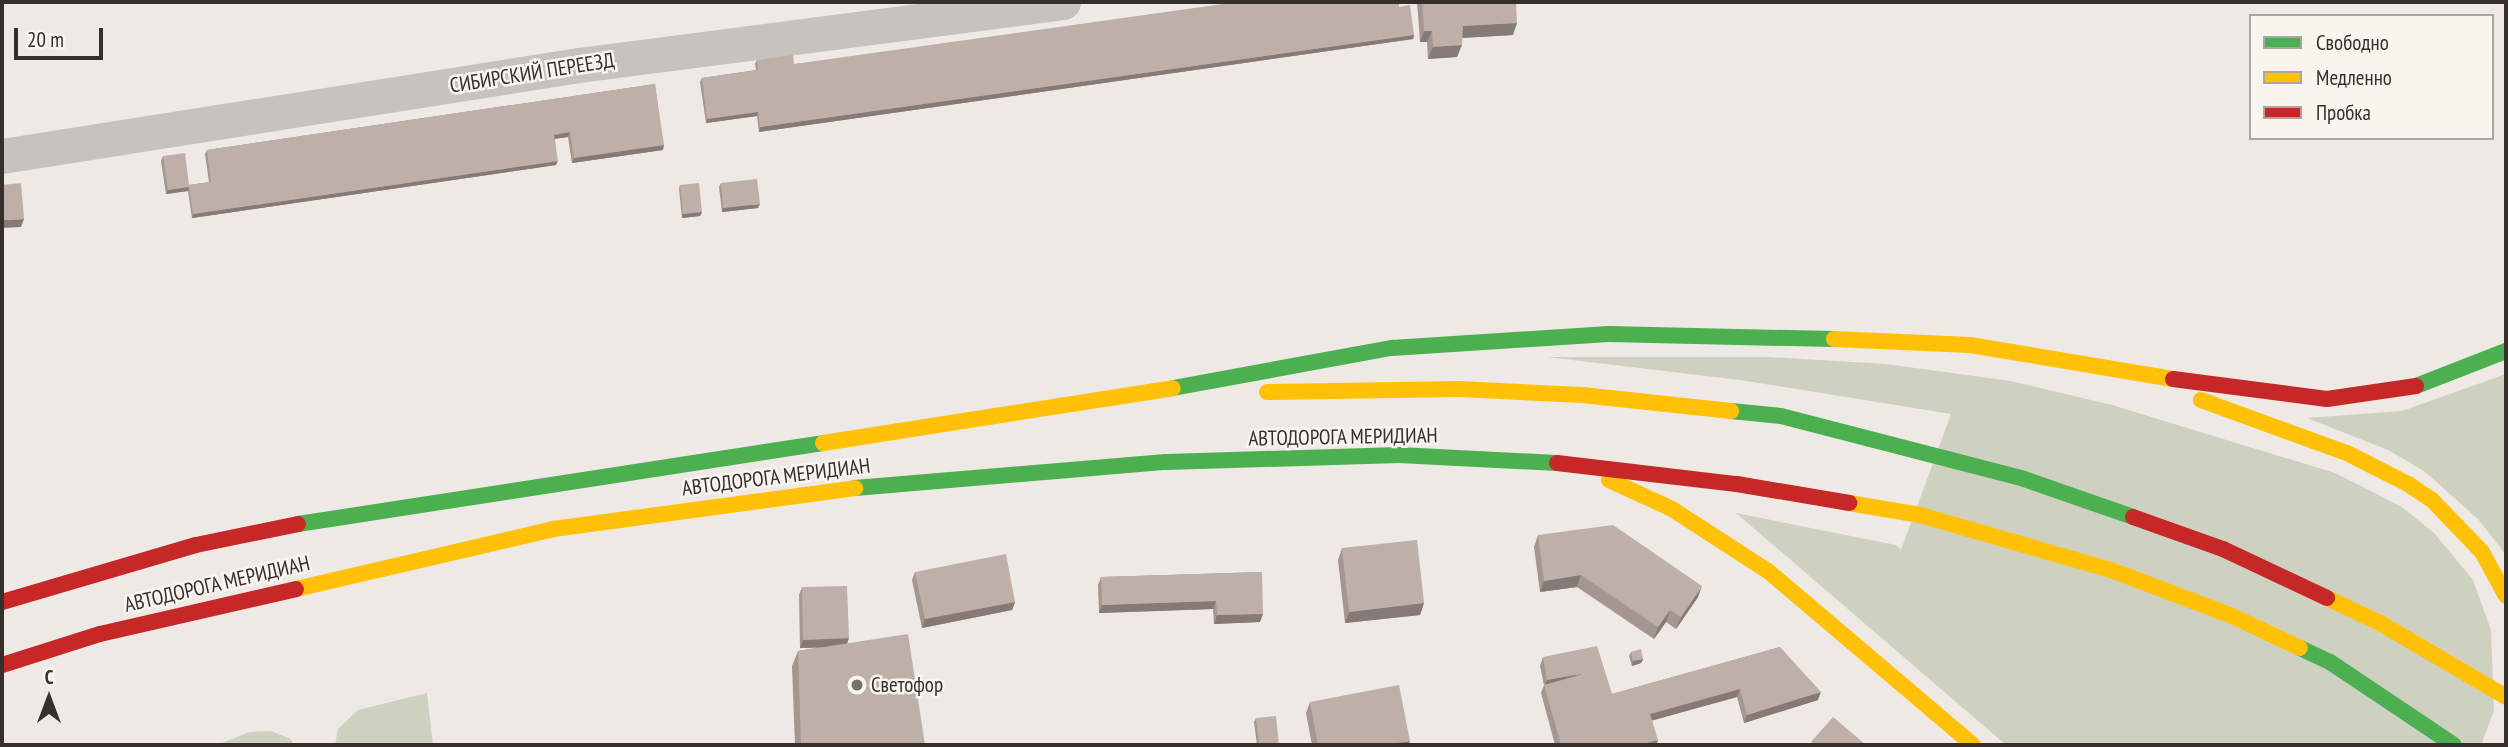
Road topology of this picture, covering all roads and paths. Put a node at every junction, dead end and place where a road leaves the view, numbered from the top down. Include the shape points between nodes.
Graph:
1 (1063, 2) edge
2 (2, 156) edge
3 (2506, 351) edge
4 (2129, 371) junction
5 (1083, 405) junction
6 (1572, 464) junction
7 (2506, 596) edge
8 (2, 602) edge
9 (2, 665) edge
10 (2506, 697) edge
11 (1973, 745) edge
12 (2454, 745) edge

1 - 2 street, СИБИРСКИЙ ПЕРЕЕЗД via 579,65
3 - 4 main road via 2419,385 2327,399 2255,393
4 - 5 main road via 1970,345 1609,334 1392,348
4 - 7 main road via 2347,453 2408,484 2432,500 2482,552
5 - 8 main road, АВТОДОРОГА МЕРИДИАН via 356,512 196,545
5 - 10 main road via 1301,389 1568,394 1782,415 2024,479 2223,548 2380,623
6 - 9 main road, АВТОДОРОГА МЕРИДИАН via 1399,455 1166,462 917,481 736,501 553,529 113,630
6 - 11 main road via 1672,509 1768,571
6 - 12 main road, АВТОДОРОГА МЕРИДИАН via 1737,484 1920,515 2111,570 2232,616 2330,662

